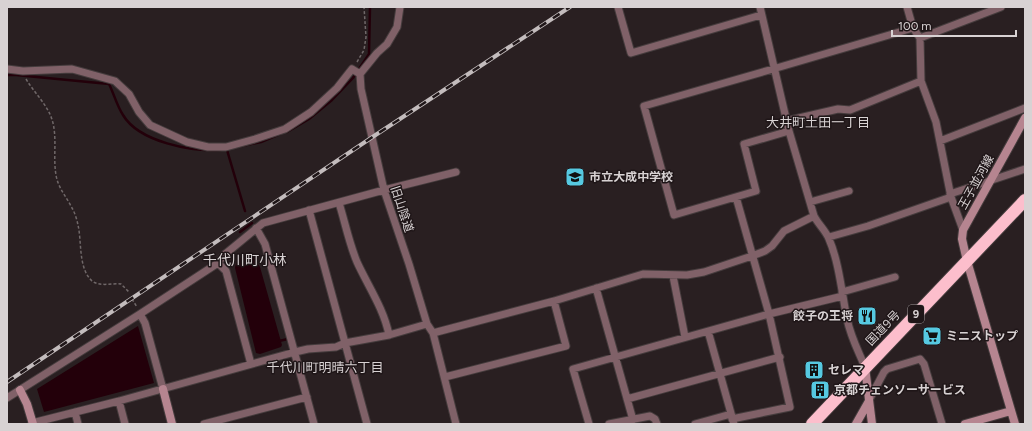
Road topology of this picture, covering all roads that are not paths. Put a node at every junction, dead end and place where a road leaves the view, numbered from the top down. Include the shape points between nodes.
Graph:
1 (400, 7) edge
2 (618, 7) edge
3 (907, 7) edge
4 (1001, 7) edge
5 (760, 11) edge
6 (913, 28) junction
7 (920, 38) junction
8 (7, 69) edge
9 (773, 69) junction
10 (360, 74) junction
11 (921, 81) junction
12 (1025, 108) edge
13 (1025, 118) edge
14 (786, 121) junction
15 (789, 131) junction
16 (940, 141) junction
17 (1025, 169) edge
18 (456, 172) dead end
19 (991, 181) junction
20 (384, 190) junction
21 (849, 191) dead end
22 (951, 196) junction
23 (736, 197) junction
24 (1025, 200) edge
25 (810, 202) junction
26 (339, 203) junction
27 (309, 210) junction
28 (814, 216) junction
29 (256, 228) junction
30 (963, 230) junction
31 (829, 237) junction
32 (752, 256) junction
33 (967, 261) junction
34 (218, 263) junction
35 (673, 276) junction
36 (896, 277) dead end
37 (596, 288) junction
38 (843, 294) junction
39 (554, 301) junction
40 (140, 314) junction
41 (769, 314) junction
42 (427, 324) junction
43 (708, 331) junction
44 (433, 333) junction
45 (389, 335) junction
46 (684, 337) junction
47 (345, 343) junction
48 (295, 352) junction
49 (615, 357) junction
50 (780, 357) junction
51 (251, 364) junction
52 (865, 367) junction
53 (719, 373) junction
54 (445, 377) junction
55 (163, 389) junction
56 (20, 390) junction
57 (307, 397) junction
58 (7, 398) edge
59 (627, 399) junction
60 (869, 400) junction
61 (119, 401) junction
62 (1011, 411) junction
63 (75, 412) junction
64 (732, 419) edge
65 (633, 420) junction
66 (32, 423) edge
67 (624, 423) edge
68 (78, 424) edge
69 (125, 424) edge
70 (172, 424) edge
71 (204, 424) edge
72 (314, 424) edge
73 (367, 424) edge
74 (456, 424) edge
75 (589, 424) edge
76 (609, 424) edge
77 (657, 424) edge
78 (695, 424) edge
79 (812, 424) edge
80 (856, 424) edge
81 (872, 424) edge
82 (942, 424) edge
83 (965, 424) edge
84 (1015, 424) edge

1 - 10 street via 397,27 387,44
2 - 5 street via 631,53
3 - 6 street
4 - 7 street
5 - 9 street
6 - 7 street
6 - 9 street
7 - 11 street
8 - 10 street via 72,69 115,81 129,94 150,125 187,142 214,147 226,147 285,128 311,112 332,93 352,69
9 - 14 street
9 - 23 street via 644,106 674,215
10 - 20 street, 旧山陰道 via 361,89
11 - 14 street via 850,110 838,109
11 - 16 street
12 - 16 street
13 - 19 street, 王子並河線
14 - 15 street
15 - 23 street via 744,144 756,191
15 - 25 street
16 - 22 street
17 - 19 street
18 - 20 street
19 - 22 street
19 - 30 street, 王子並河線
20 - 26 street
20 - 42 street, 旧山陰道
21 - 25 street
22 - 30 street
22 - 31 street
23 - 32 street
24 - 33 highway, 国道9号 / 9
25 - 28 street
26 - 27 street
26 - 45 street via 357,261 378,303
27 - 29 street via 263,223
27 - 47 street
28 - 31 street
28 - 32 street via 789,227 772,246
29 - 34 street
29 - 48 street via 265,244
30 - 33 street via 962,239
31 - 38 street
32 - 35 street via 704,272
32 - 41 street
33 - 52 highway, 国道9号 / 9
33 - 62 street
34 - 40 street
34 - 51 street via 226,271
35 - 37 street via 643,274
35 - 46 street
36 - 38 street
37 - 39 street
37 - 49 street
38 - 41 street
38 - 52 street via 853,342
39 - 44 street
39 - 54 street via 566,346
40 - 55 street via 145,323
40 - 56 street
41 - 43 street
41 - 50 street
42 - 44 street, 旧山陰道
42 - 45 street
43 - 46 street
43 - 53 street
44 - 54 street, 旧山陰道
45 - 47 street
46 - 49 street
47 - 48 street via 336,347
47 - 73 street
48 - 51 street
48 - 57 street
49 - 59 street
49 - 75 street via 573,369
50 - 53 street
50 - 64 street via 790,407
51 - 55 street
52 - 60 street
52 - 79 highway, 国道9号 / 9
53 - 59 street
53 - 64 street
54 - 74 street, 旧山陰道
55 - 61 street
55 - 70 street
56 - 58 street
56 - 66 street
57 - 71 street
57 - 72 street
59 - 65 street
60 - 80 street
60 - 81 street
60 - 82 street via 887,369 920,359 924,364
61 - 63 street
61 - 69 street
62 - 83 street
62 - 84 street
63 - 66 street
63 - 68 street
64 - 78 street
65 - 67 street
65 - 77 street via 650,416
67 - 76 street

